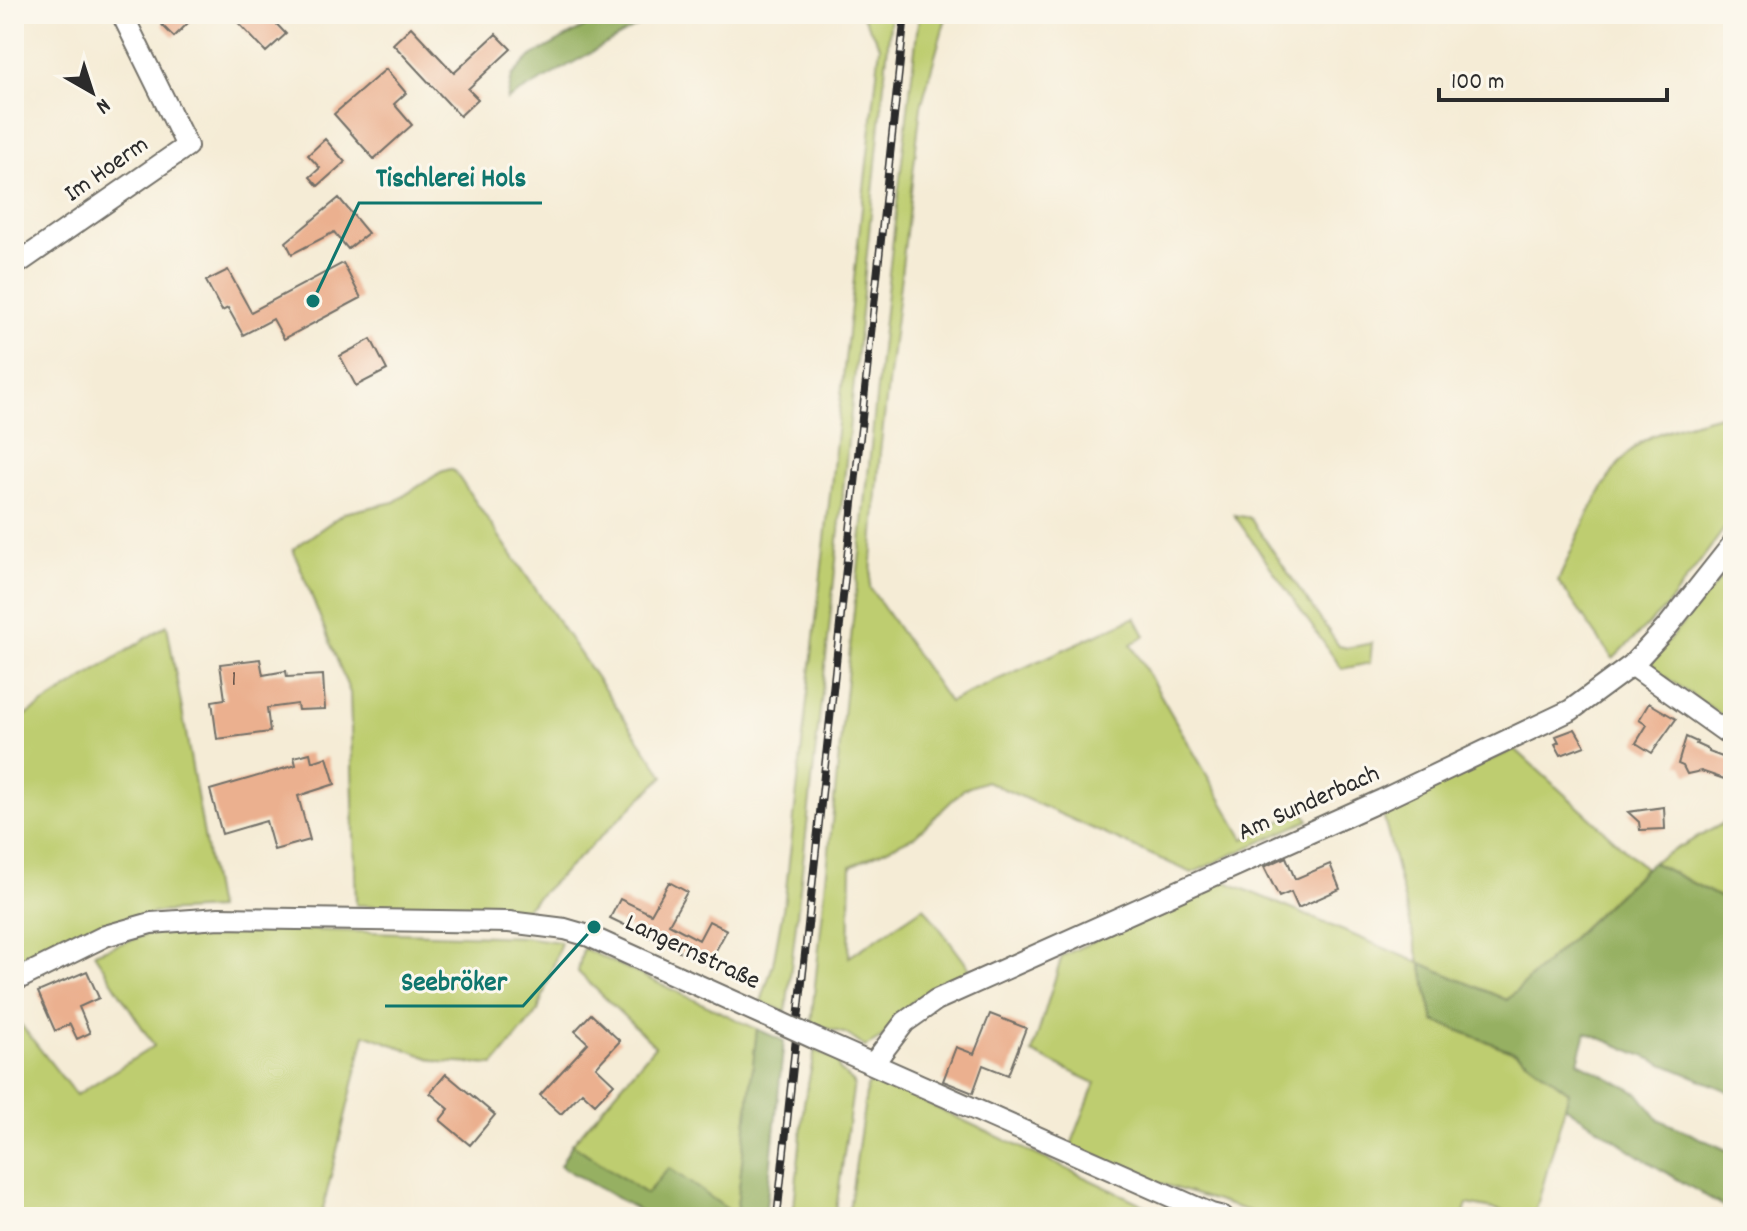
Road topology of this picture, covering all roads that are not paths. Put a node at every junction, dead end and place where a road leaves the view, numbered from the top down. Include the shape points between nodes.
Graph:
1 (122, 14) edge
2 (14, 266) edge
3 (1733, 544) edge
4 (1632, 665) junction
5 (1733, 737) edge
6 (14, 981) edge
7 (873, 1064) junction
8 (1223, 1217) edge

1 - 2 street, Im Hoerm via 187,146
3 - 4 street, Am Sunderbach
4 - 5 street
4 - 7 street, Am Sunderbach via 1571,710 936,1000 905,1022
6 - 7 street, Langernstraße, bridge via 105,936 151,923 219,918 509,922 565,929 609,943
7 - 8 street, Langernstraße

